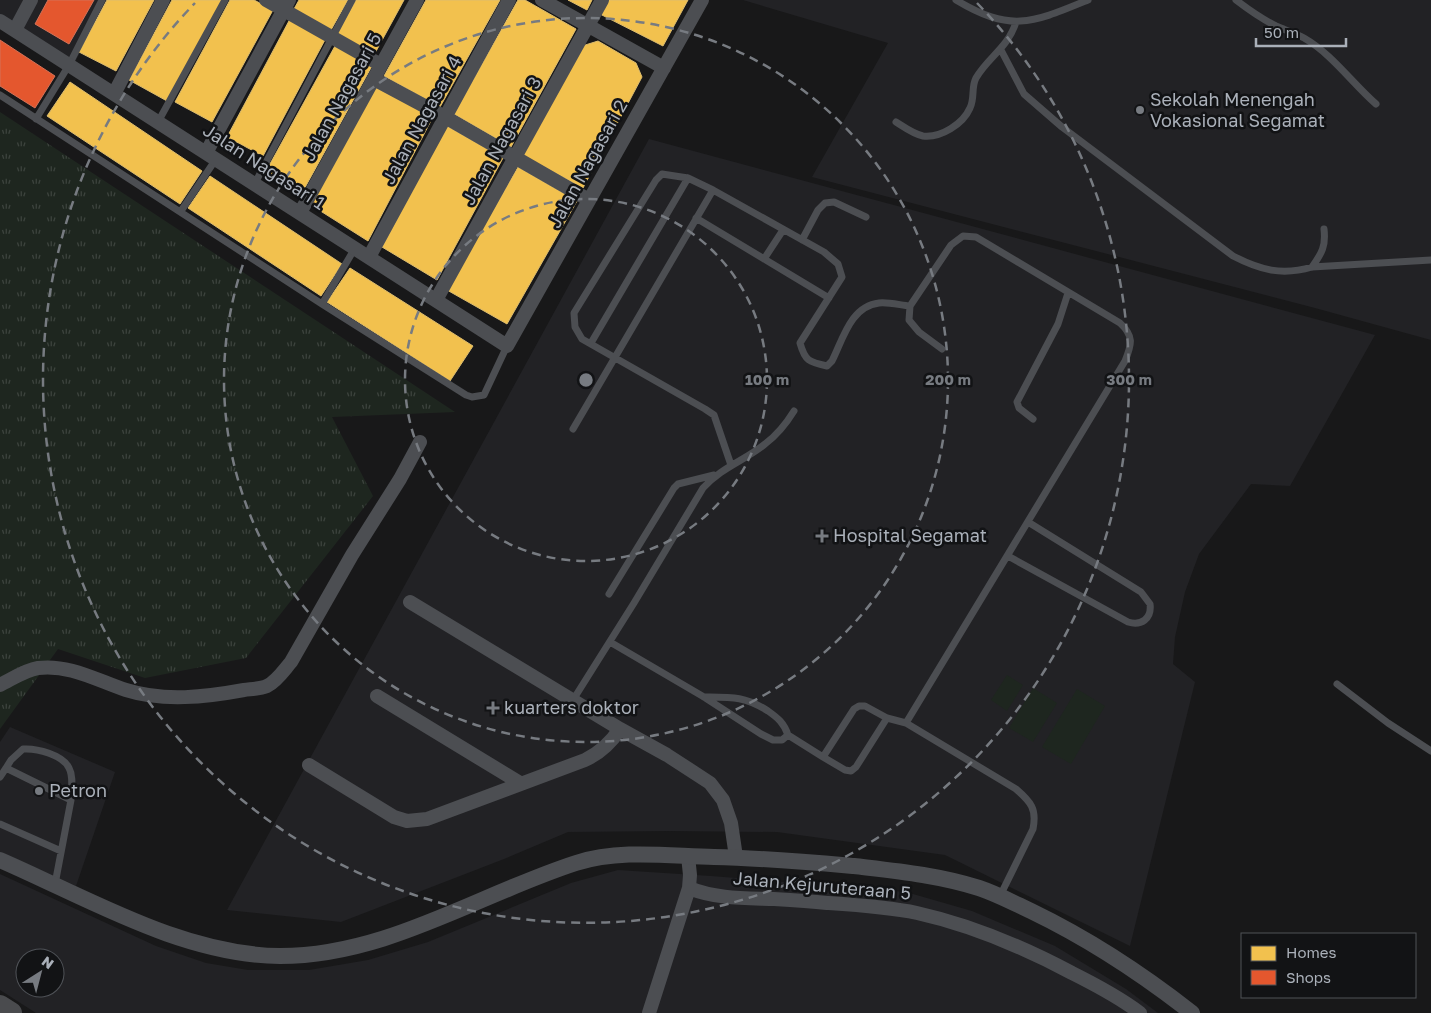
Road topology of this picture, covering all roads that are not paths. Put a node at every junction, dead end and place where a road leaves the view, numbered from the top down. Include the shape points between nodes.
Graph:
1 (31, 0) edge
2 (102, 0) edge
3 (163, 0) edge
4 (225, 0) edge
5 (266, 0) edge
6 (352, 0) edge
7 (417, 0) edge
8 (509, 0) edge
9 (542, 0) edge
10 (602, 0) edge
11 (702, 0) edge
12 (956, 0) edge
13 (1088, 0) edge
14 (1236, 0) edge
15 (286, 5) edge
16 (0, 21) edge
17 (1016, 22) junction
18 (587, 26) junction
19 (15, 30) junction
20 (331, 38) junction
21 (1001, 50) junction
22 (69, 64) junction
23 (381, 65) junction
24 (664, 68) junction
25 (374, 79) junction
26 (114, 94) junction
27 (0, 95) edge
28 (1376, 104) dead end
29 (445, 117) junction
30 (36, 119) junction
31 (158, 122) junction
32 (896, 122) dead end
33 (211, 156) junction
34 (515, 157) junction
35 (688, 178) junction
36 (254, 184) junction
37 (713, 190) junction
38 (589, 200) junction
39 (180, 211) junction
40 (300, 213) junction
41 (866, 217) dead end
42 (696, 218) junction
43 (1324, 229) dead end
44 (783, 230) junction
45 (802, 240) junction
46 (355, 248) junction
47 (369, 257) junction
48 (764, 259) junction
49 (1431, 260) edge
50 (1312, 267) junction
51 (1068, 293) junction
52 (829, 298) junction
53 (436, 300) junction
54 (322, 304) junction
55 (910, 306) junction
56 (592, 343) junction
57 (508, 346) junction
58 (942, 348) dead end
59 (615, 357) junction
60 (794, 411) dead end
61 (1033, 419) dead end
62 (574, 429) dead end
63 (420, 442) dead end
64 (731, 465) junction
65 (715, 475) junction
66 (1028, 522) junction
67 (1008, 556) junction
68 (609, 594) dead end
69 (410, 602) dead end
70 (610, 642) junction
71 (1337, 684) dead end
72 (0, 685) edge
73 (377, 696) dead end
74 (704, 697) junction
75 (573, 700) junction
76 (887, 718) junction
77 (906, 723) junction
78 (620, 729) junction
79 (788, 735) junction
80 (1431, 751) edge
81 (823, 757) junction
82 (309, 765) dead end
83 (6, 768) junction
84 (0, 777) edge
85 (520, 784) junction
86 (71, 800) junction
87 (0, 824) edge
88 (61, 851) junction
89 (688, 856) junction
90 (736, 857) junction
91 (0, 860) edge
92 (55, 884) junction
93 (688, 888) junction
94 (999, 896) junction
95 (0, 1006) edge
96 (11, 1013) edge
97 (649, 1013) edge
98 (1140, 1013) edge
99 (1192, 1013) edge

1 - 19 street
2 - 22 lane
3 - 26 street
4 - 31 lane
5 - 15 street
6 - 20 lane
7 - 23 street, Jalan Nagasari 5
8 - 29 street, Jalan Nagasari 4
9 - 18 street
10 - 18 street, Jalan Nagasari 3
11 - 24 street, Jalan Nagasari 2
12 - 17 lane via 992,18
13 - 17 lane via 1053,14
14 - 28 lane via 1275,25 1305,38
15 - 20 street
15 - 33 street
16 - 19 street, Jalan Nagasari 1
17 - 21 lane
18 - 24 street
18 - 34 street, Jalan Nagasari 3
19 - 22 street, Jalan Nagasari 1
20 - 23 street
20 - 36 lane
21 - 32 lane via 976,78 970,108 950,129 923,136
21 - 50 lane via 1024,94 1039,108 1233,256 1252,266 1276,271 1297,272
22 - 26 street, Jalan Nagasari 1
22 - 30 lane
23 - 25 street, Jalan Nagasari 5
24 - 38 street, Jalan Nagasari 2
25 - 29 street
25 - 40 street, Jalan Nagasari 5
26 - 31 street, Jalan Nagasari 1
27 - 30 lane
29 - 34 street
29 - 47 street, Jalan Nagasari 4
30 - 39 lane
31 - 33 street, Jalan Nagasari 1
33 - 36 street, Jalan Nagasari 1
33 - 39 lane
34 - 38 street
34 - 53 street, Jalan Nagasari 3
35 - 37 lane
35 - 56 lane
35 - 56 lane via 662,174 656,180 574,314 575,327 582,339
36 - 40 street, Jalan Nagasari 1
37 - 42 lane
37 - 44 lane
38 - 57 street, Jalan Nagasari 2
39 - 54 lane
40 - 46 street, Jalan Nagasari 1
41 - 45 lane via 834,202 825,203
42 - 48 lane
42 - 59 lane
43 - 50 lane via 1321,255
44 - 45 lane
44 - 48 lane
45 - 52 lane via 838,264 842,278
46 - 47 street, Jalan Nagasari 1
46 - 54 lane
47 - 53 street, Jalan Nagasari 1
48 - 52 lane
49 - 50 lane
51 - 55 lane via 976,237 962,236 951,245
51 - 61 lane via 1058,324 1017,402 1019,408
51 - 66 lane via 1120,323 1131,340 1125,360
52 - 55 lane via 800,342 804,356 812,363 827,366 853,318 862,308 879,303
53 - 57 street, Jalan Nagasari 1
54 - 57 lane via 472,397 484,395 487,391
55 - 58 lane via 909,320 919,332
56 - 59 lane
59 - 62 lane
59 - 64 lane via 706,408 714,416
60 - 64 lane via 770,439
63 - 72 street via 291,662 267,686 174,698 126,690 66,669 38,668
64 - 65 lane
65 - 68 lane via 678,484 674,488
65 - 70 lane via 694,500
66 - 67 lane
66 - 67 lane via 1142,592 1151,612 1138,624 1128,622
67 - 77 lane
69 - 75 street
70 - 74 lane
70 - 75 lane
71 - 80 lane
73 - 85 street
74 - 79 lane via 773,740 782,740
74 - 79 lane via 732,697 754,702 779,718
75 - 78 street
76 - 77 lane
76 - 81 lane via 865,706 854,709
76 - 81 lane via 851,771
77 - 94 lane via 1016,789 1033,808 1033,829
78 - 85 street via 612,742 599,753
78 - 90 street via 710,783 723,800 731,823
79 - 81 lane
82 - 85 street via 380,809 407,821 427,819
83 - 84 lane
83 - 86 lane
83 - 86 lane via 23,749 56,757 66,762 70,769
86 - 88 lane
87 - 88 lane
88 - 92 lane
89 - 90 street
89 - 92 street via 626,854 579,862 382,940 312,955 258,955 200,944 116,912
89 - 93 street
90 - 94 street via 914,873
91 - 92 street
93 - 97 street
93 - 98 street, Jalan Kejuruteraan 5 via 736,898 781,899 917,913 984,933 1052,962 1102,988
94 - 99 street via 1114,956
95 - 96 highway

